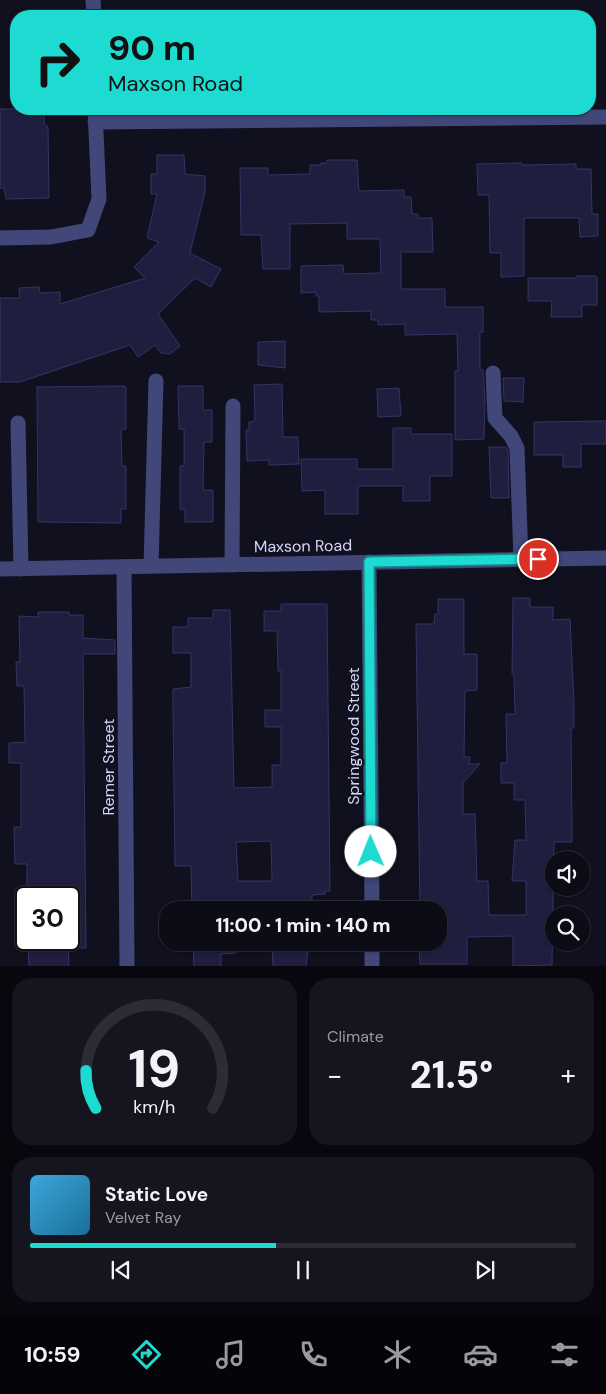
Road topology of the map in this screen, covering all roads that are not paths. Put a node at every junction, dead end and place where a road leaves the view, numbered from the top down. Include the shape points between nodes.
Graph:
1 (95, 115) edge
2 (606, 117) edge
3 (0, 238) edge
4 (493, 373) dead end
5 (156, 381) dead end
6 (233, 406) dead end
7 (18, 423) dead end
8 (606, 558) edge
9 (521, 560) junction
10 (369, 562) junction
11 (232, 565) junction
12 (151, 566) junction
13 (124, 567) junction
14 (0, 569) edge
15 (21, 569) junction
16 (372, 901) edge
17 (372, 951) edge
18 (127, 966) edge
19 (372, 966) edge

1 - 2 street
1 - 3 street via 99,199 88,230 51,237
4 - 9 street via 495,418 517,448
5 - 12 street
6 - 11 street
7 - 15 street
8 - 9 street, Maxson Road
9 - 10 street, Maxson Road
10 - 11 street, Maxson Road
10 - 16 street, Springwood Street
11 - 12 street, Maxson Road
12 - 13 street, Maxson Road
13 - 15 street, Maxson Road
13 - 18 street, Remer Street
14 - 15 street, Maxson Road
17 - 19 street

